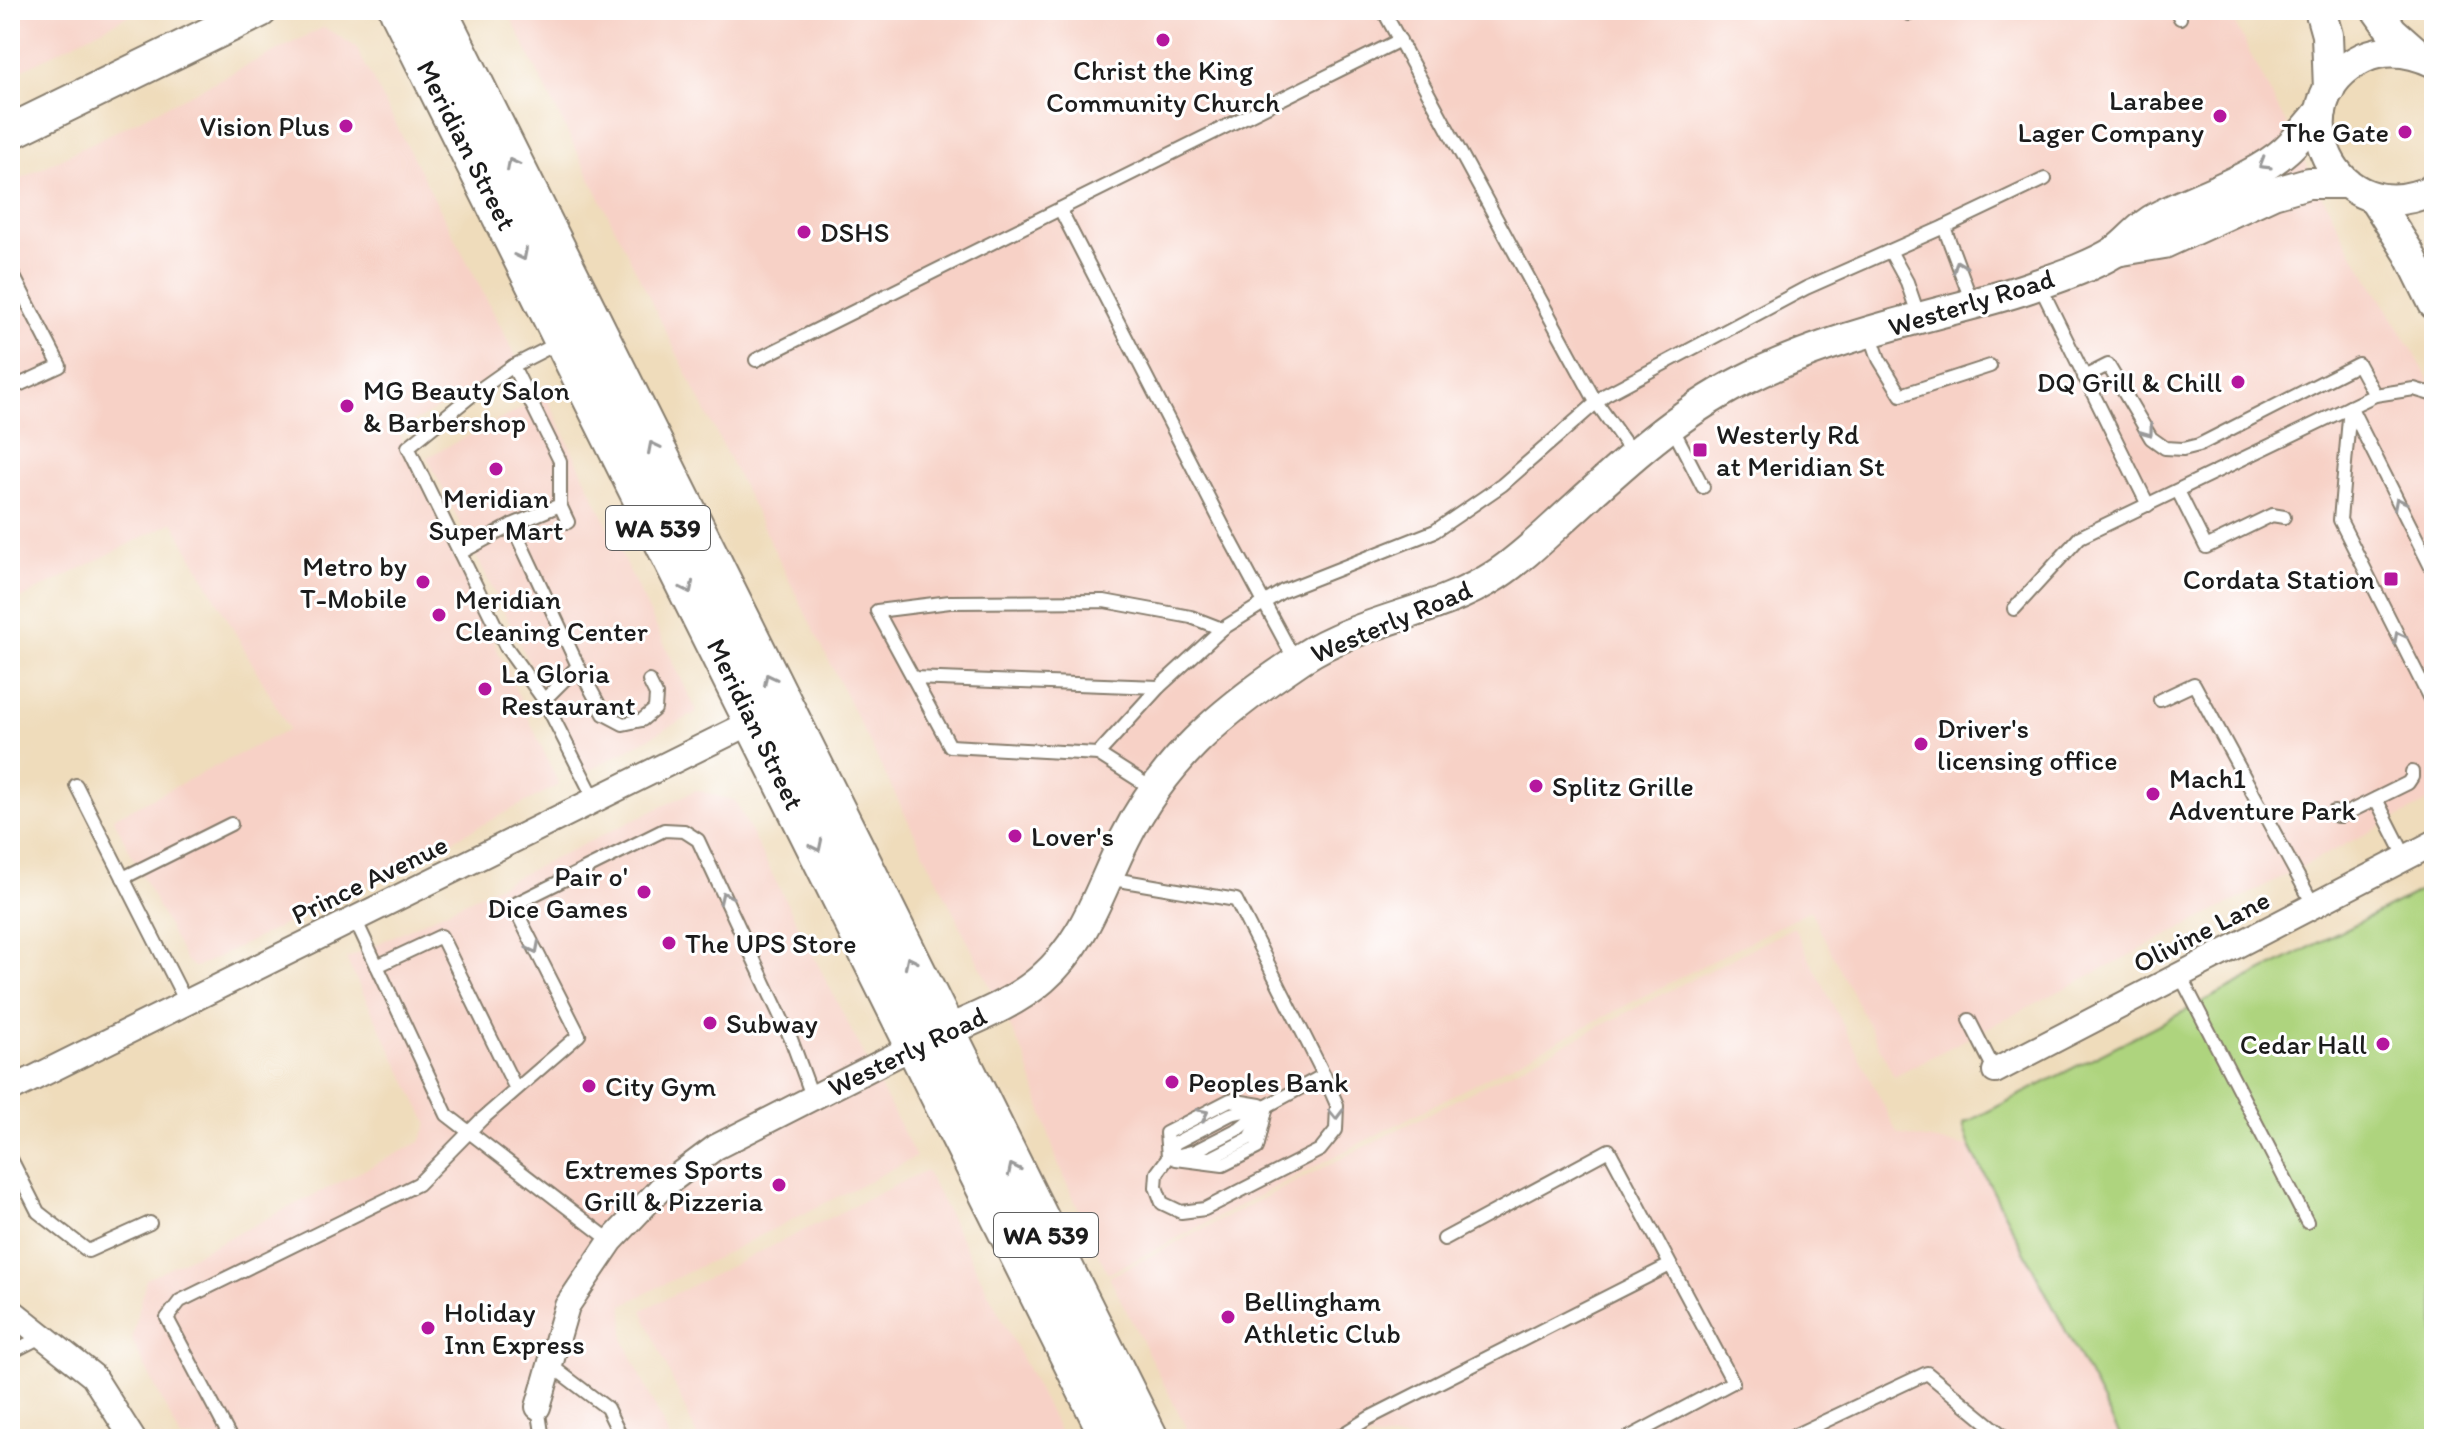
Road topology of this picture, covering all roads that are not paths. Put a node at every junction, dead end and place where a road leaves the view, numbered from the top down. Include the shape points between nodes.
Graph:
1 (260, 10) edge
2 (400, 10) edge
3 (436, 10) edge
4 (1383, 10) edge
5 (2320, 10) edge
6 (2377, 10) edge
7 (1400, 40) junction
8 (2426, 58) edge
9 (2325, 101) junction
10 (10, 132) edge
11 (2045, 179) dead end
12 (2346, 183) junction
13 (2434, 189) edge
14 (2374, 198) junction
15 (1060, 209) junction
16 (1944, 227) junction
17 (1890, 251) junction
18 (2116, 251) junction
19 (10, 269) edge
20 (2039, 284) junction
21 (2434, 304) edge
22 (1973, 305) junction
23 (1919, 318) junction
24 (1870, 333) junction
25 (565, 340) junction
26 (756, 360) dead end
27 (513, 366) junction
28 (1990, 366) dead end
29 (2084, 377) junction
30 (10, 389) edge
31 (2375, 395) junction
32 (2434, 395) edge
33 (1596, 402) junction
34 (2350, 407) junction
35 (1672, 427) junction
36 (1635, 456) junction
37 (1703, 487) dead end
38 (2178, 491) junction
39 (560, 505) junction
40 (2148, 505) junction
41 (2284, 517) dead end
42 (568, 522) dead end
43 (512, 525) junction
44 (460, 553) junction
45 (2434, 573) edge
46 (1262, 602) junction
47 (2014, 609) dead end
48 (1222, 629) junction
49 (1296, 662) junction
50 (578, 666) junction
51 (913, 678) junction
52 (649, 681) dead end
53 (1159, 687) junction
54 (544, 700) junction
55 (2160, 700) dead end
56 (2434, 707) edge
57 (754, 721) junction
58 (1098, 754) junction
59 (2412, 772) dead end
60 (76, 785) dead end
61 (1153, 789) junction
62 (2376, 799) junction
63 (595, 800) junction
64 (2334, 812) dead end
65 (231, 824) dead end
66 (842, 824) junction
67 (2434, 843) edge
68 (2406, 858) junction
69 (123, 878) junction
70 (1107, 878) junction
71 (2314, 906) junction
72 (355, 919) junction
73 (377, 966) junction
74 (2180, 975) junction
75 (186, 1002) junction
76 (1969, 1020) dead end
77 (931, 1039) junction
78 (1995, 1071) joint
79 (1324, 1075) junction
80 (516, 1089) junction
81 (10, 1090) edge
82 (812, 1096) junction
83 (1267, 1106) junction
84 (471, 1132) junction
85 (10, 1157) edge
86 (1168, 1158) junction
87 (2307, 1222) dead end
88 (150, 1223) dead end
89 (1444, 1239) dead end
90 (611, 1241) junction
91 (1670, 1265) junction
92 (1046, 1306) junction
93 (10, 1310) edge
94 (43, 1336) junction
95 (10, 1353) edge
96 (549, 1364) junction
97 (538, 1407) joint
98 (133, 1439) edge
99 (231, 1439) edge
100 (543, 1439) edge
101 (622, 1439) edge
102 (1112, 1439) edge
103 (1129, 1439) edge
104 (1148, 1439) edge
105 (1335, 1439) edge
106 (1626, 1439) edge
107 (1787, 1439) edge
108 (2007, 1439) edge

1 - 10 main road
2 -> 25 highway, Meridian Street / WA 539
66 -> 3 highway, Meridian Street / WA 539
4 - 7 lane
5 - 9 street via 2327,35
6 - 8 street via 2392,31
7 - 15 lane
7 - 33 lane
8 - 9 street, Westerly Road via 2392,51 2367,56 2345,70
9 - 12 street via 2320,131 2324,150
9 -> 18 street, Westerly Road via 2284,152 2151,220
11 - 16 lane
12 - 14 street
12 - 18 street, Westerly Road via 2308,183 2273,193 2164,243
13 - 14 street via 2395,201
14 - 21 street
15 - 26 lane
15 - 46 lane
16 - 17 lane
22 -> 16 lane
17 - 23 lane
17 - 33 lane via 1806,288
18 - 20 street, Westerly Road
19 - 30 lane via 60,366
20 - 22 street, Westerly Road
20 - 29 lane
22 - 23 street, Westerly Road
23 - 24 street, Westerly Road
24 - 28 lane via 1901,395
24 - 35 street, Westerly Road via 1822,346 1739,382
25 - 27 lane
25 -> 57 highway, Meridian Street / WA 539
27 - 39 lane via 560,461
27 - 44 lane via 408,447
29 -> 31 lane via 2108,365 2151,438 2165,448 2199,445 2358,364
29 - 40 lane
31 - 32 lane via 2414,389
31 - 34 lane
33 - 36 lane
33 - 46 lane via 1502,485 1435,531
34 - 38 lane
45 -> 34 lane
56 -> 34 lane via 2340,520
35 - 36 street, Westerly Road
35 - 37 lane
36 - 49 street, Westerly Road via 1492,578 1336,639
38 - 40 lane
38 - 41 lane via 2206,547 2272,515
39 - 42 lane
39 - 43 lane
40 - 47 lane via 2080,537
43 - 44 lane
43 - 50 lane
44 - 54 lane via 506,647
46 - 48 lane
46 - 49 lane
48 - 51 lane via 1191,617 1104,601 950,602 877,611
48 - 53 lane
49 - 61 street, Westerly Road via 1209,726
50 - 52 lane via 604,714 623,724 642,720 655,709
50 - 54 lane
51 - 53 lane
51 - 58 lane via 950,746
53 - 58 lane
54 - 63 lane
55 - 71 lane via 2194,684
57 - 63 street, Prince Avenue
57 - 66 highway via 783,743 800,778
57 -> 77 highway, Meridian Street / WA 539
58 - 61 lane
59 - 62 lane via 2408,783
60 - 69 lane
61 - 70 street, Westerly Road
62 - 64 lane via 2341,816
62 - 68 lane
63 - 72 street, Prince Avenue
65 - 69 lane
77 -> 66 highway, Meridian Street / WA 539
67 - 68 street, Olivine Lane
68 - 71 street, Olivine Lane
69 - 75 lane
70 - 77 street, Westerly Road via 1078,939 1039,982
70 - 79 lane via 1236,900
71 - 74 street, Olivine Lane
72 - 73 lane
72 - 75 street, Prince Avenue
73 - 80 lane via 441,936
73 - 84 lane via 447,1115
74 - 78 street, Olivine Lane
74 - 87 lane
75 - 81 street, Prince Avenue
76 - 78 lane
77 - 82 street, Westerly Road
77 - 92 highway, Meridian Street / WA 539
104 -> 77 highway, Meridian Street / WA 539
79 - 83 lane
79 -> 86 lane via 1337,1117 1336,1130 1320,1150 1205,1209 1181,1212 1162,1203 1156,1187 1157,1173
82 -> 80 lane via 791,1039 698,840 684,831 664,830 513,905 579,1035
80 - 84 lane
82 - 90 street, Westerly Road via 716,1147 661,1188
83 - 86 lane via 1229,1134
86 -> 83 lane via 1166,1133 1230,1100
83 - 86 lane via 1257,1148 1223,1165
84 - 90 lane
84 - 99 lane via 418,1184 180,1301 167,1318
85 - 88 lane via 38,1212 88,1251
89 - 91 lane via 1609,1150
90 - 96 street, Westerly Road via 567,1306
91 - 105 lane
91 - 106 lane via 1733,1382
92 - 102 highway, Meridian Street / WA 539
92 - 103 highway via 1083,1346
93 - 94 street
94 - 95 lane
94 - 98 street via 93,1376
96 - 97 street, Westerly Road
96 - 101 lane via 607,1408
97 - 100 lane
107 - 108 lane via 1927,1373

